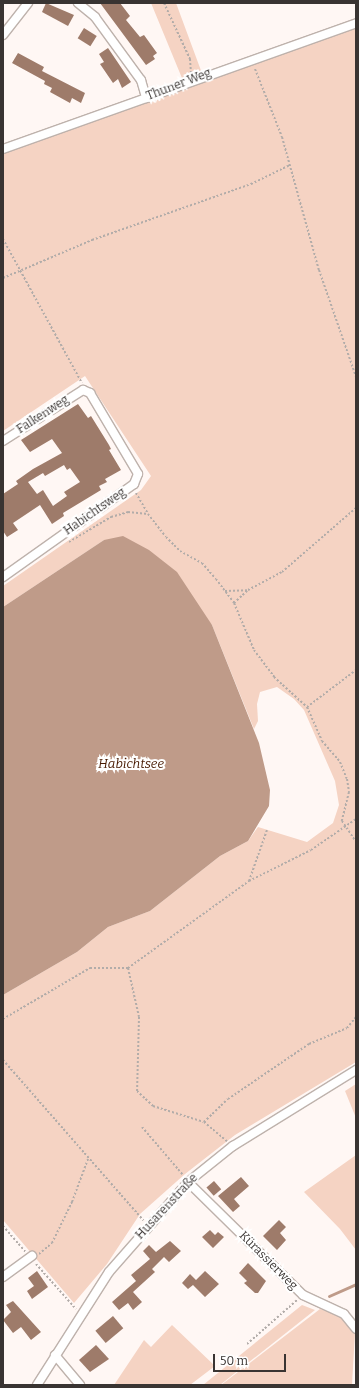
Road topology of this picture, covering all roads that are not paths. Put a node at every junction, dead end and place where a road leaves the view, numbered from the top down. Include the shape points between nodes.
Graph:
1 (28, 3) edge
2 (78, 3) edge
3 (356, 23) edge
4 (3, 35) edge
5 (146, 98) junction
6 (3, 149) edge
7 (83, 390) joint
8 (3, 441) edge
9 (3, 577) edge
10 (356, 1070) edge
11 (188, 1182) junction
12 (31, 1256) road end
13 (3, 1277) edge
14 (356, 1329) edge
15 (55, 1355) junction
16 (37, 1385) edge
17 (80, 1385) edge

1 - 4 street
2 - 5 street via 95,17 141,80
3 - 5 street, Thuner Weg
5 - 6 street, Thuner Weg
7 - 8 street, Falkenweg
7 - 9 street, Habichtsweg via 90,393 138,474 134,484
10 - 11 street, Husarenstraße via 233,1146
11 - 14 street, Kürassierweg via 303,1295 344,1314
11 - 15 street, Husarenstraße via 109,1272
12 - 13 street
15 - 16 street, Husarenstraße
15 - 17 street

